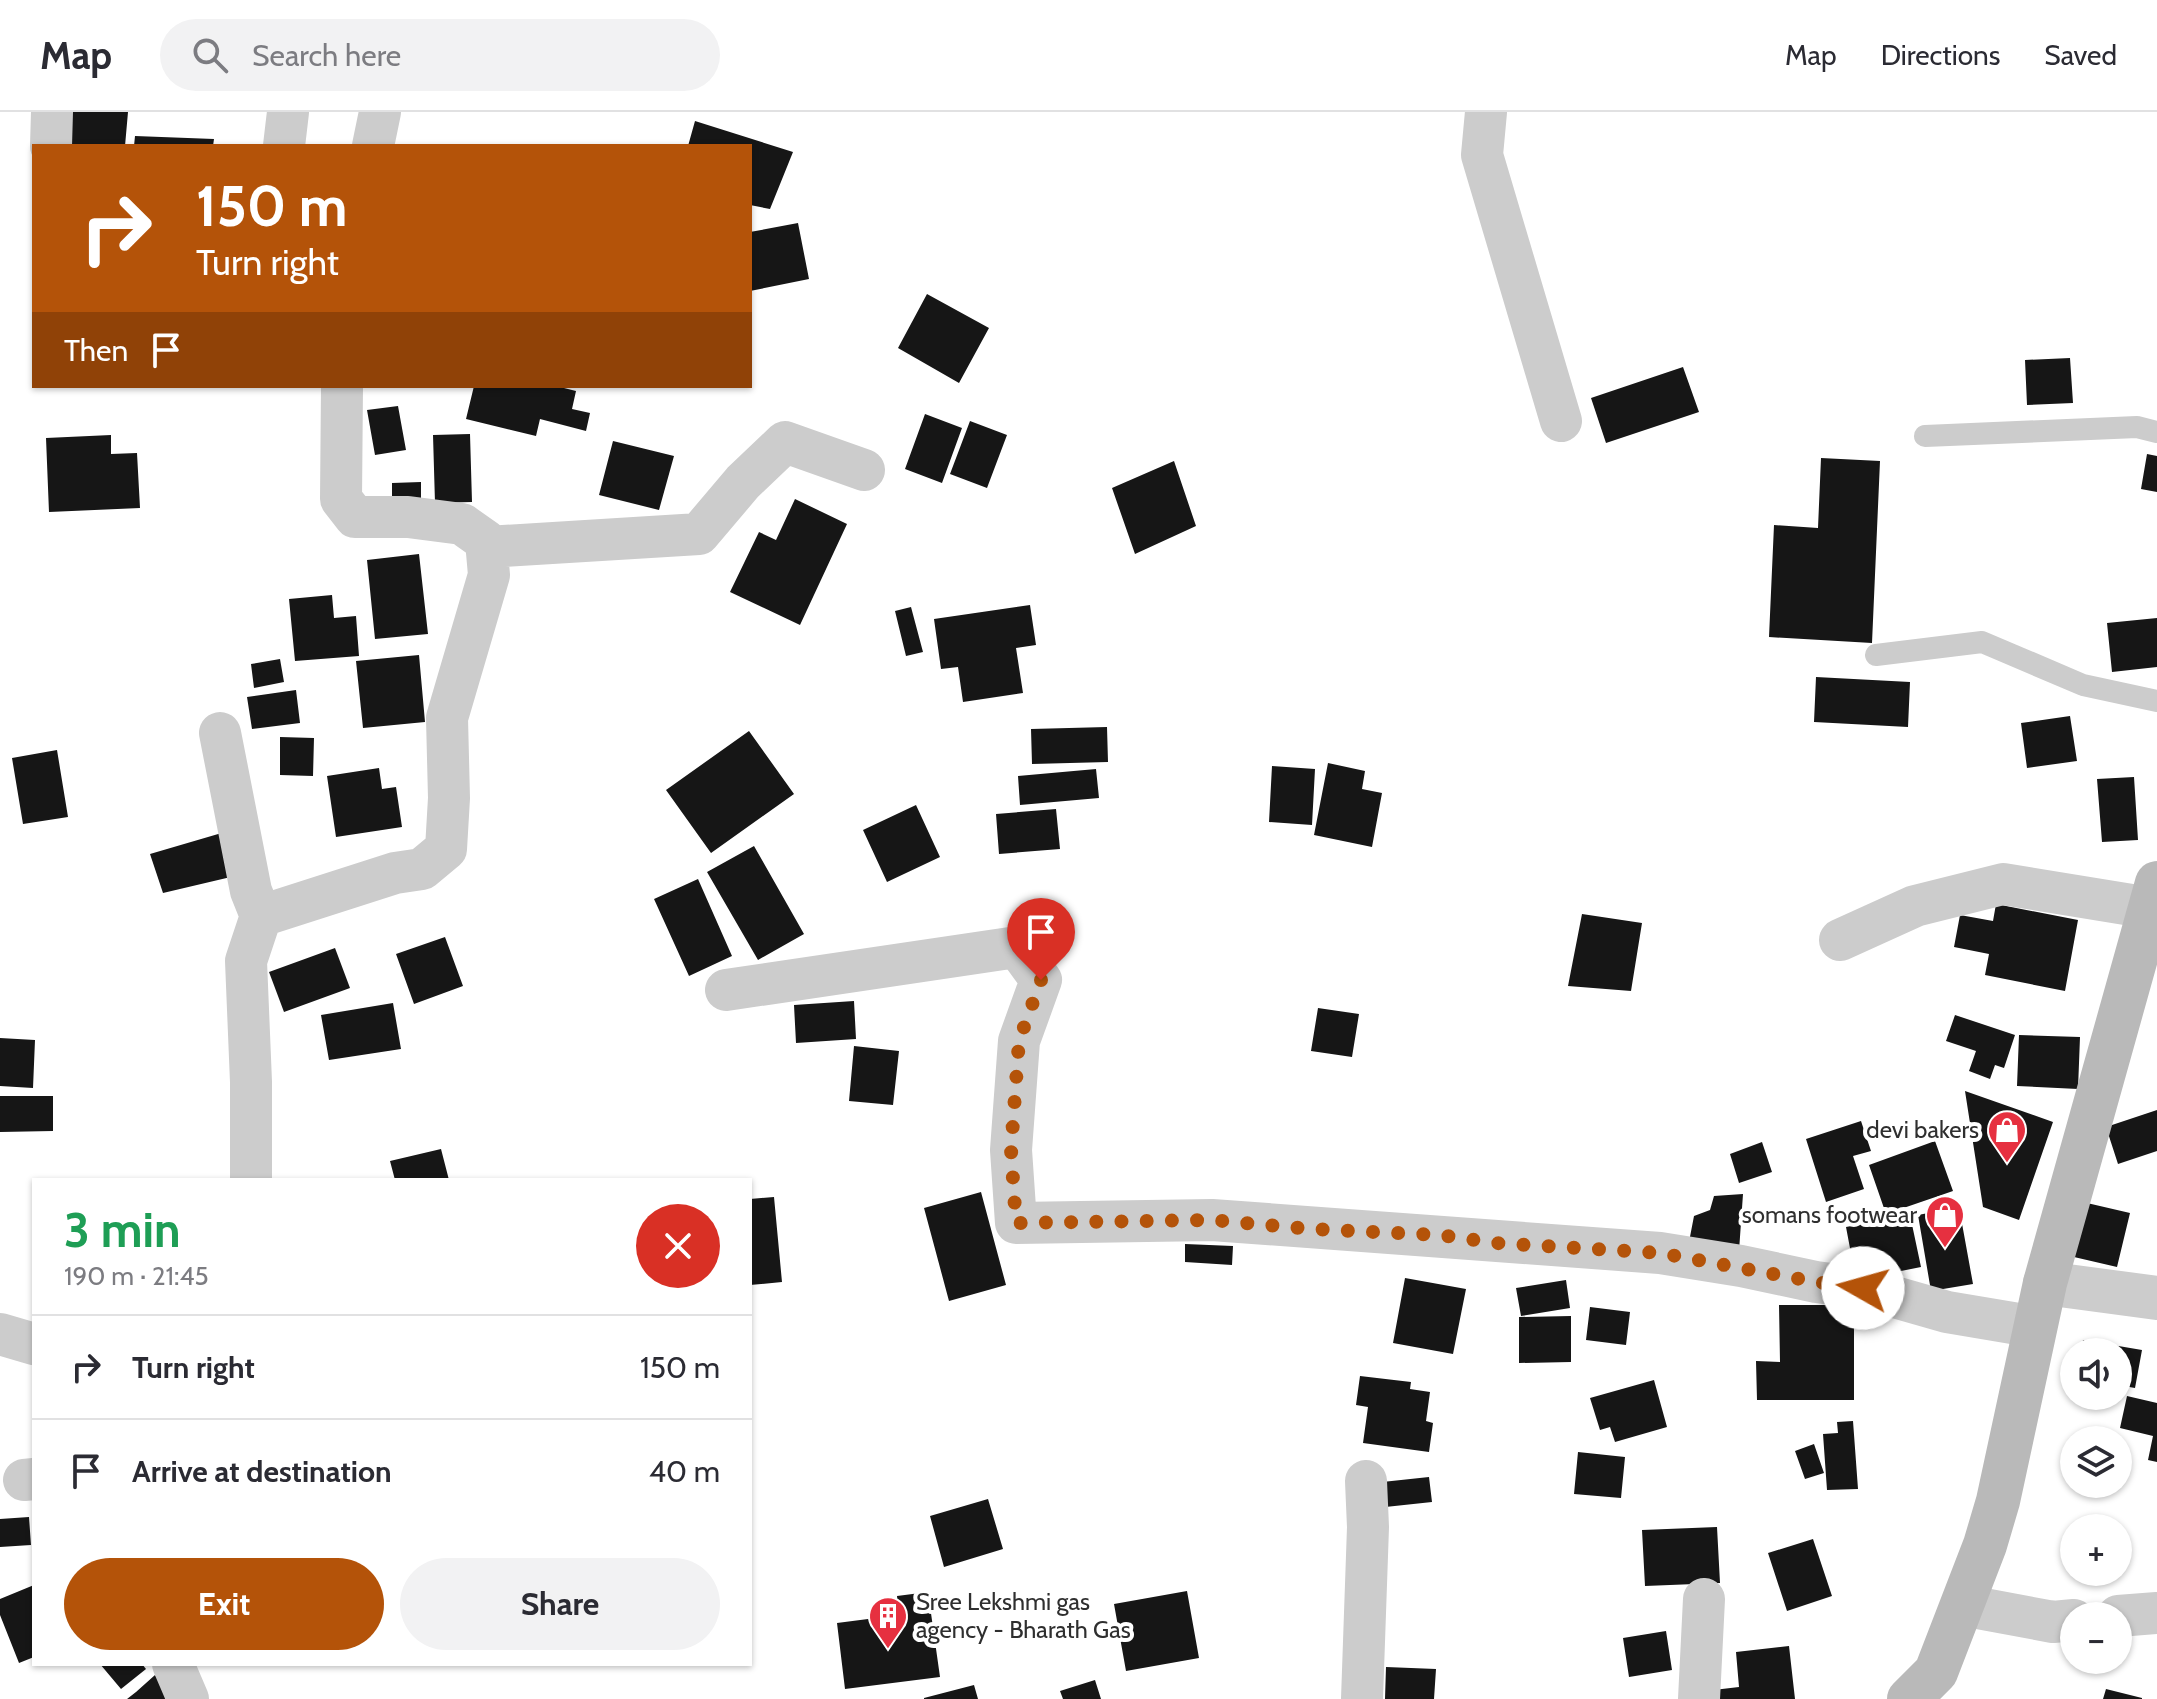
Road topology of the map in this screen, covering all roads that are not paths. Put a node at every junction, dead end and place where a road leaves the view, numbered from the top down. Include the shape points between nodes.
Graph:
1 (52, 112) edge
2 (288, 112) edge
3 (380, 112) edge
4 (1486, 112) edge
5 (51, 144) edge
6 (284, 144) edge
7 (373, 144) edge
8 (342, 388) edge
9 (1561, 421) dead end
10 (2157, 432) edge
11 (1925, 436) dead end
12 (864, 470) dead end
13 (487, 547) junction
14 (1876, 655) dead end
15 (2157, 701) edge
16 (220, 733) dead end
17 (2154, 896) edge
18 (261, 916) junction
19 (1840, 940) dead end
20 (726, 990) dead end
21 (251, 1178) edge
22 (2045, 1283) junction
23 (2157, 1298) edge
24 (2036, 1327) junction
25 (0, 1334) edge
26 (32, 1343) edge
27 (1366, 1481) dead end
28 (1704, 1599) dead end
29 (1962, 1605) junction
30 (2157, 1613) edge
31 (2132, 1615) edge
32 (2060, 1621) edge
33 (174, 1666) edge
34 (188, 1699) edge
35 (1362, 1699) edge
36 (1699, 1699) edge
37 (1909, 1699) edge

1 - 5 street
2 - 6 street
3 - 7 street
4 - 9 street via 1482,155
8 - 13 street via 341,499 355,517 462,524
10 - 11 lane via 2137,427
12 - 13 street via 785,442 699,534
13 - 18 street via 489,575 447,718 446,849 422,869
14 - 15 lane via 1982,642 2083,685
16 - 18 street via 251,891
17 - 19 street via 2003,884 1915,906
17 - 22 main road
18 - 21 street via 246,961
20 - 24 street via 1017,947 1041,980 1019,1041 1011,1150 1016,1223 1212,1220 1660,1253 1863,1288 1947,1312
22 - 23 street
22 - 24 main road
24 - 29 main road via 1998,1501
25 - 26 street
27 - 35 street
28 - 36 street
29 - 32 street
29 - 37 main road via 1936,1672
30 - 31 street
33 - 34 street

